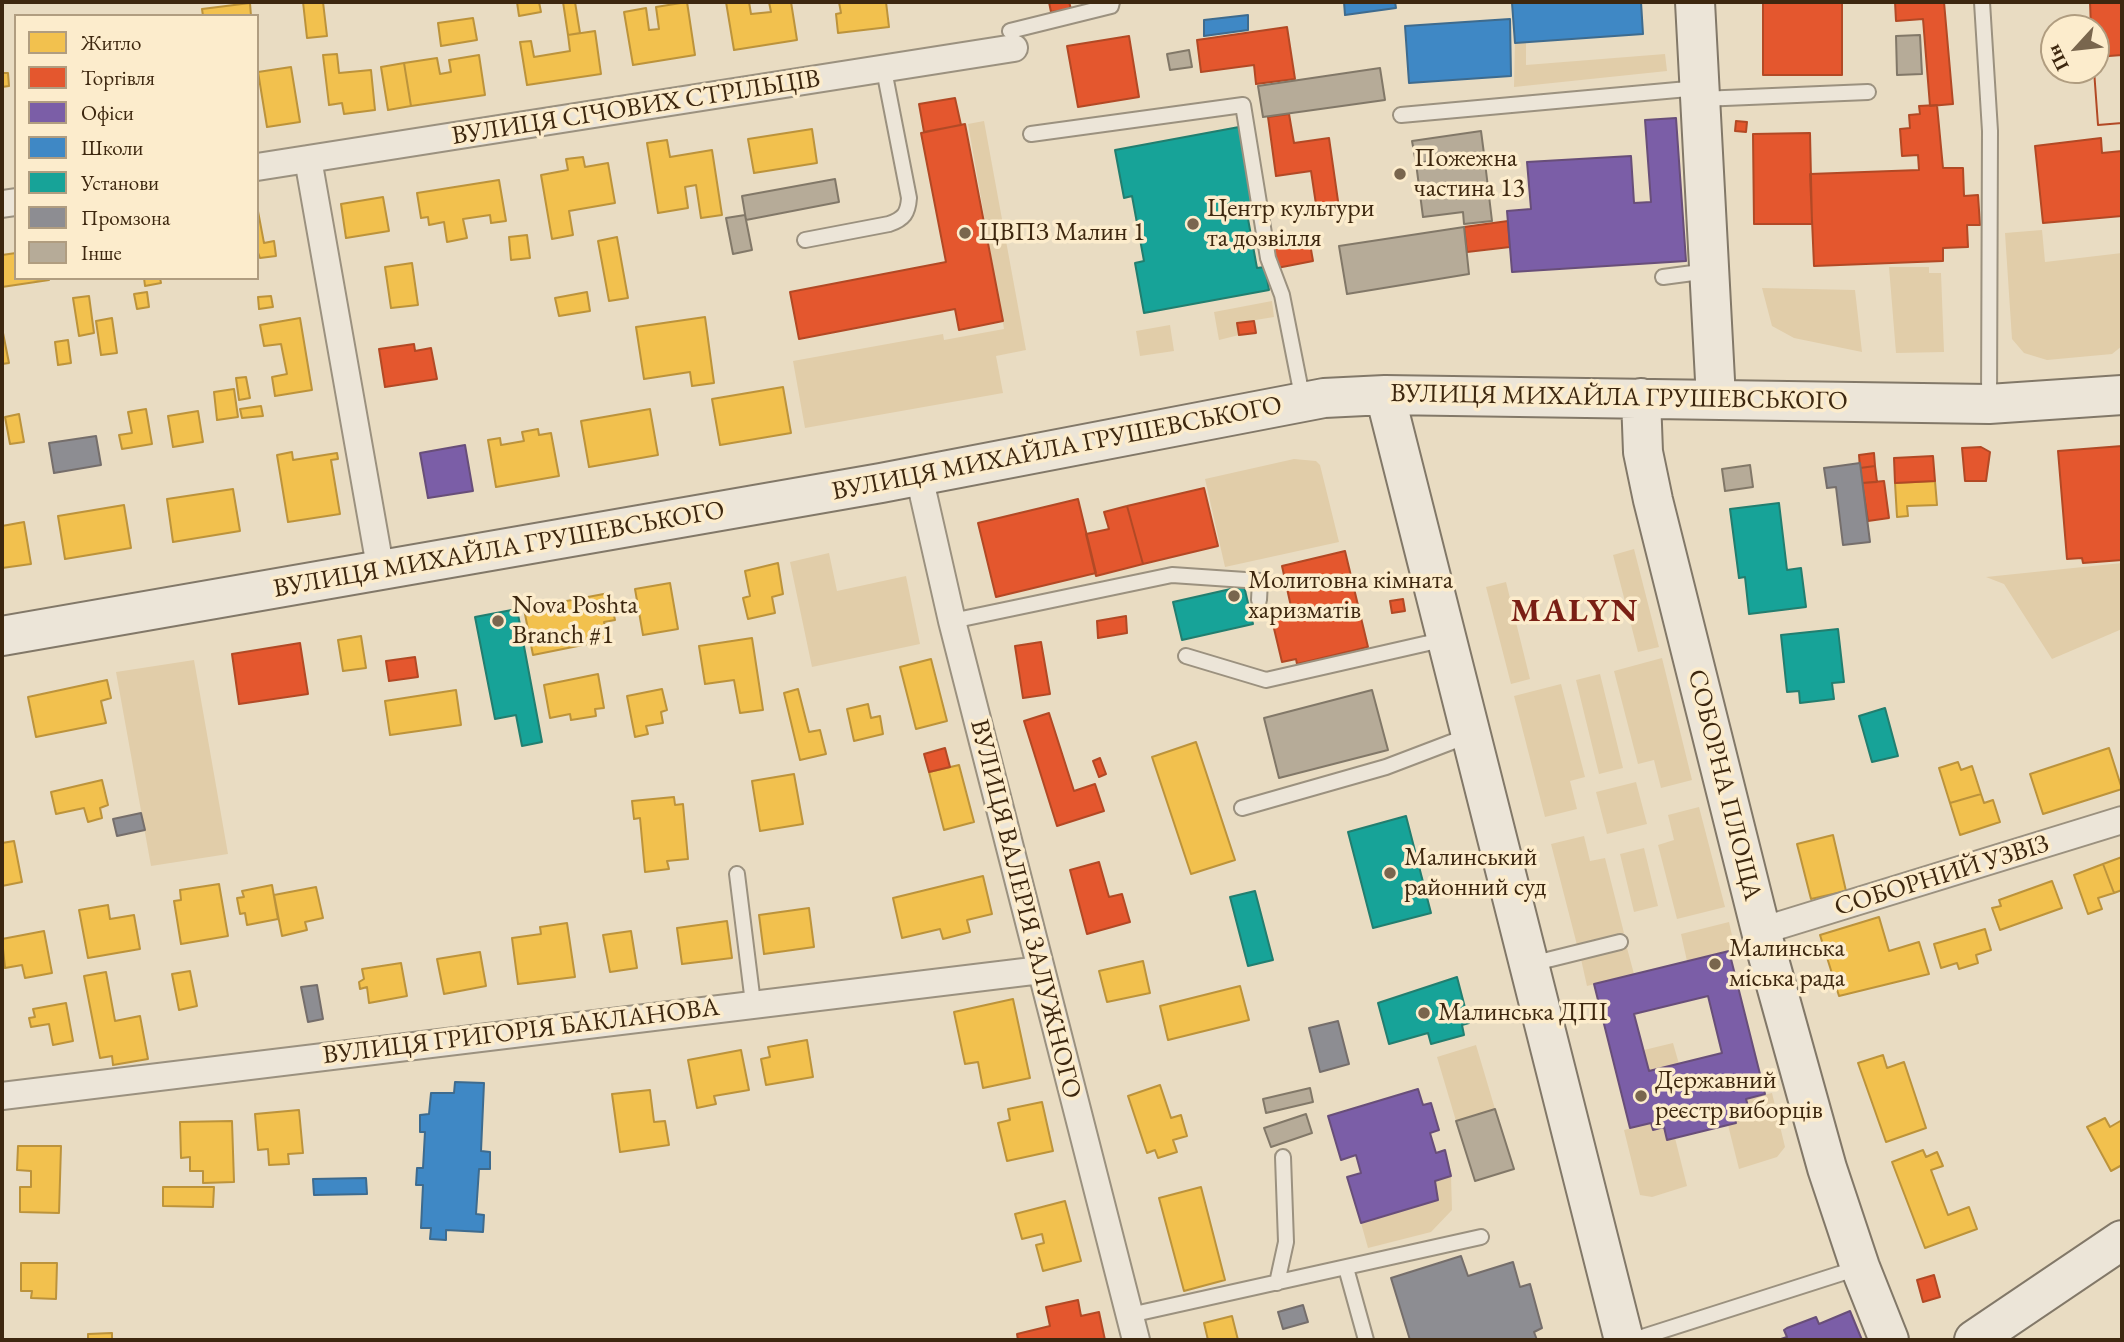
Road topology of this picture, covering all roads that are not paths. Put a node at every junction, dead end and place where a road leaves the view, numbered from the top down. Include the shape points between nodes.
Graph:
1 (1112, 2) edge
2 (1695, 2) edge
3 (1982, 2) edge
4 (1012, 40) joint
5 (884, 70) junction
6 (1868, 92) dead end
7 (1700, 93) junction
8 (1401, 116) dead end
9 (1031, 134) dead end
10 (308, 159) junction
11 (259, 167) edge
12 (805, 240) dead end
13 (1709, 271) junction
14 (1662, 276) dead end
15 (1385, 395) junction
16 (2122, 395) edge
17 (1641, 398) junction
18 (1716, 399) junction
19 (1303, 402) junction
20 (1989, 404) junction
21 (919, 476) junction
22 (381, 572) junction
23 (1259, 600) dead end
24 (952, 621) junction
25 (2, 636) edge
26 (1447, 639) junction
27 (1185, 656) dead end
28 (1471, 734) junction
29 (1242, 808) dead end
30 (2122, 820) edge
31 (737, 874) dead end
32 (1761, 930) junction
33 (1620, 942) dead end
34 (1529, 964) junction
35 (1041, 970) junction
36 (753, 1003) junction
37 (2, 1096) edge
38 (1283, 1157) dead end
39 (1480, 1237) dead end
40 (2122, 1240) edge
41 (1860, 1267) junction
42 (1346, 1268) junction
43 (1277, 1283) junction
44 (1130, 1315) junction
45 (1136, 1340) edge
46 (1366, 1340) edge
47 (1624, 1340) edge
48 (1633, 1340) edge
49 (1889, 1340) edge
50 (1974, 1340) edge

1 - 4 lane
2 - 7 street
3 - 20 lane via 1990,131
4 - 5 street, ВУЛИЦЯ СІЧОВИХ СТРІЛЬЦІВ
5 - 10 street, ВУЛИЦЯ СІЧОВИХ СТРІЛЬЦІВ
5 - 12 lane via 908,211 890,224
6 - 7 lane
7 - 8 lane
7 - 13 street
9 - 19 lane via 1242,105 1268,258 1282,295
10 - 11 street, ВУЛИЦЯ СІЧОВИХ СТРІЛЬЦІВ
10 - 22 street
13 - 14 lane
13 - 18 street
15 - 17 street, ВУЛИЦЯ МИХАЙЛА ГРУШЕВСЬКОГО
15 - 19 street, ВУЛИЦЯ МИХАЙЛА ГРУШЕВСЬКОГО
15 - 26 street
16 - 20 street, ВУЛИЦЯ МИХАЙЛА ГРУШЕВСЬКОГО
17 - 18 street, ВУЛИЦЯ МИХАЙЛА ГРУШЕВСЬКОГО
17 - 32 street, СОБОРНА ПЛОЩА via 1643,452 1651,490
18 - 20 street, ВУЛИЦЯ МИХАЙЛА ГРУШЕВСЬКОГО
19 - 21 street, ВУЛИЦЯ МИХАЙЛА ГРУШЕВСЬКОГО
21 - 22 street, ВУЛИЦЯ МИХАЙЛА ГРУШЕВСЬКОГО
21 - 24 street, ВУЛИЦЯ ВАЛЕРІЯ ЗАЛУЖНОГО
22 - 25 street, ВУЛИЦЯ МИХАЙЛА ГРУШЕВСЬКОГО
23 - 24 lane via 1260,581 1172,575
24 - 35 street, ВУЛИЦЯ ВАЛЕРІЯ ЗАЛУЖНОГО
26 - 27 lane via 1266,680
26 - 28 street
28 - 29 lane via 1386,767
28 - 34 street
30 - 32 street, СОБОРНИЙ УЗВІЗ
31 - 36 lane
32 - 41 street, СОБОРНА ПЛОЩА via 1827,1168
33 - 34 lane
34 - 47 street
35 - 36 street, ВУЛИЦЯ ГРИГОРІЯ БАКЛАНОВА
35 - 44 street, ВУЛИЦЯ ВАЛЕРІЯ ЗАЛУЖНОГО
36 - 37 street, ВУЛИЦЯ ГРИГОРІЯ БАКЛАНОВА
38 - 43 lane via 1286,1242
39 - 42 lane
40 - 50 street
41 - 48 lane
41 - 49 street, СОБОРНА ПЛОЩА
42 - 43 lane
42 - 46 lane
43 - 44 lane
44 - 45 street, ВУЛИЦЯ ВАЛЕРІЯ ЗАЛУЖНОГО

